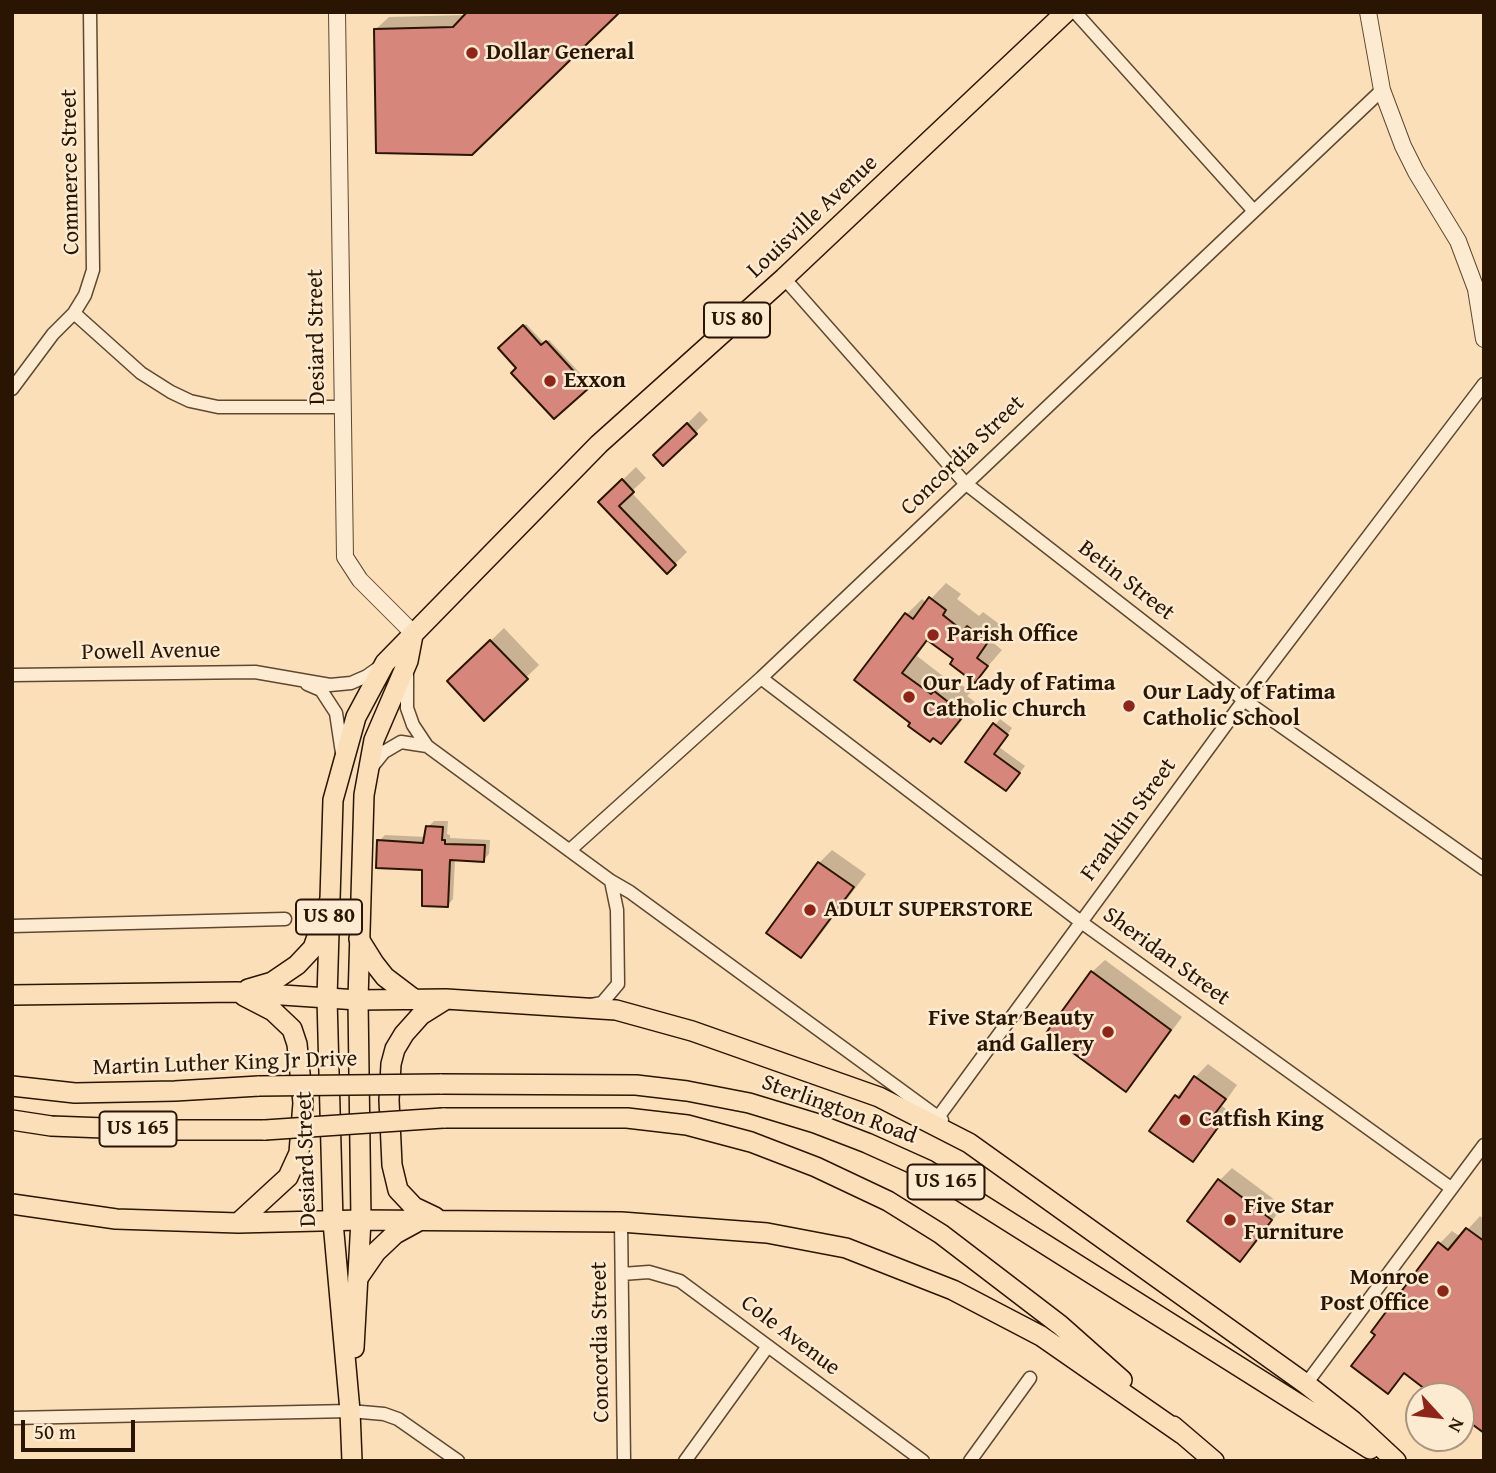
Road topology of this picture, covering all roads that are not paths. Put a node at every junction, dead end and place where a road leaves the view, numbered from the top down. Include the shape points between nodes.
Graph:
1 (90, 12) edge
2 (337, 12) edge
3 (1066, 12) edge
4 (1075, 12) edge
5 (1368, 12) edge
6 (1382, 90) junction
7 (1253, 210) junction
8 (785, 278) junction
9 (75, 313) junction
10 (1484, 339) edge
11 (1484, 384) edge
12 (12, 389) edge
13 (342, 407) junction
14 (965, 483) junction
15 (414, 634) junction
16 (408, 661) junction
17 (385, 663) junction
18 (12, 675) edge
19 (291, 677) junction
20 (761, 678) junction
21 (1244, 700) junction
22 (427, 746) junction
23 (344, 763) junction
24 (366, 776) junction
25 (570, 850) junction
26 (1484, 869) edge
27 (611, 881) junction
28 (329, 902) junction
29 (285, 919) dead end
30 (1081, 922) junction
31 (12, 926) edge
32 (359, 939) junction
33 (618, 984) junction
34 (237, 992) junction
35 (12, 995) edge
36 (327, 998) junction
37 (414, 999) junction
38 (446, 999) junction
39 (358, 1000) junction
40 (585, 1007) junction
41 (635, 1014) junction
42 (440, 1084) joint
43 (12, 1086) edge
44 (939, 1116) junction
45 (12, 1121) edge
46 (970, 1143) junction
47 (1484, 1145) edge
48 (1451, 1188) junction
49 (12, 1204) edge
50 (361, 1220) junction
51 (421, 1220) junction
52 (441, 1220) junction
53 (333, 1222) junction
54 (621, 1222) junction
55 (238, 1223) junction
56 (621, 1274) junction
57 (358, 1278) junction
58 (768, 1346) junction
59 (1030, 1378) dead end
60 (1306, 1384) junction
61 (350, 1411) junction
62 (12, 1418) edge
63 (1182, 1434) junction
64 (352, 1461) edge
65 (458, 1461) edge
66 (624, 1461) edge
67 (685, 1461) edge
68 (923, 1461) edge
69 (970, 1461) edge
70 (1214, 1461) edge
71 (1389, 1461) edge
72 (1396, 1461) edge

1 - 9 street, Commerce Street via 93,271
2 - 13 street, Desiard Street
3 - 8 main road, Louisville Avenue / US 80
4 - 7 street
5 - 6 street
6 - 7 street, Concordia Street
6 - 10 street via 1416,172 1458,241 1476,289
7 - 14 street, Concordia Street
8 - 14 street, Betin Street
8 - 15 main road, Louisville Avenue / US 80 via 599,444
9 - 12 street, Commerce Street
9 - 13 street via 142,373 190,401 218,407
11 - 21 street, Franklin Street
13 - 15 street, Desiard Street via 345,557 360,580
14 - 20 street, Concordia Street
14 - 21 street, Betin Street
15 - 16 main road, Desiard Street / US 80
15 - 17 main road, Desiard Street / US 80
16 - 22 street, Sterlington Road via 407,708
16 - 24 main road, Desiard Street / US 80 via 374,740
17 - 19 street, Powell Avenue via 351,683 330,685
17 - 23 main road, Desiard Street / US 80 via 356,717
18 - 19 street, Powell Avenue via 255,672
19 - 23 street, Powell Avenue via 321,691 336,713
20 - 25 street, Concordia Street
20 - 30 street, Sheridan Street
21 - 26 street, Betin Street
21 - 30 street, Franklin Street
22 - 24 street via 394,745
22 - 25 street, Sterlington Road
23 - 28 main road, Desiard Street / US 80 via 333,800
24 - 32 main road, Desiard Street / US 80
25 - 27 street, Sterlington Road
27 - 33 street via 617,910
27 - 44 street, Sterlington Road
28 - 34 main road via 313,948 297,964 272,982
28 - 36 main road, Desiard Street / US 80
29 - 31 street
30 - 44 street, Franklin Street
30 - 48 street, Sheridan Street
32 - 37 main road via 385,977
32 - 39 main road, Desiard Street / US 80
33 - 40 street via 602,1003
33 - 41 street
34 - 35 main road
34 - 36 main road
34 - 55 main road via 273,1011 292,1028 303,1103 299,1153 288,1177
36 - 39 main road
36 - 53 main road, Desiard Street / US 80
37 - 38 main road
37 - 39 main road
38 - 40 main road
38 - 52 main road via 421,1015 395,1049 389,1100 398,1190 414,1207
39 - 50 main road, Desiard Street / US 80
40 - 41 main road
41 - 46 main road via 879,1097
42 - 43 main road, Martin Luther King Jr Drive / US 165, bridge via 75,1093
42 - 71 main road, Sterlington Road / US 165 via 636,1085 687,1091 749,1102 857,1139 927,1170
44 - 46 street, Sterlington Road
45 - 63 main road, US 165, bridge via 158,1130 264,1130 443,1118 627,1118 687,1125 751,1142 888,1201 942,1234 1060,1325
46 - 60 main road
47 - 48 street
48 - 60 street
49 - 55 main road via 116,1219
50 - 51 main road
50 - 53 main road
50 - 57 main road, Desiard Street / US 80
51 - 52 main road
51 - 57 main road via 395,1234
52 - 54 main road
53 - 55 main road
53 - 61 main road, Desiard Street / US 80
54 - 56 street, Concordia Street
54 - 63 main road via 767,1233 846,1248 953,1290 1041,1336
56 - 58 street, Cole Avenue via 649,1272 680,1280
56 - 66 street, Concordia Street
57 - 61 main road, Desiard Street / US 80
58 - 67 street
58 - 68 street, Cole Avenue
59 - 69 street
60 - 72 main road
61 - 62 street
61 - 64 main road, Desiard Street / US 80
61 - 65 street via 398,1419
63 - 70 main road, US 165

